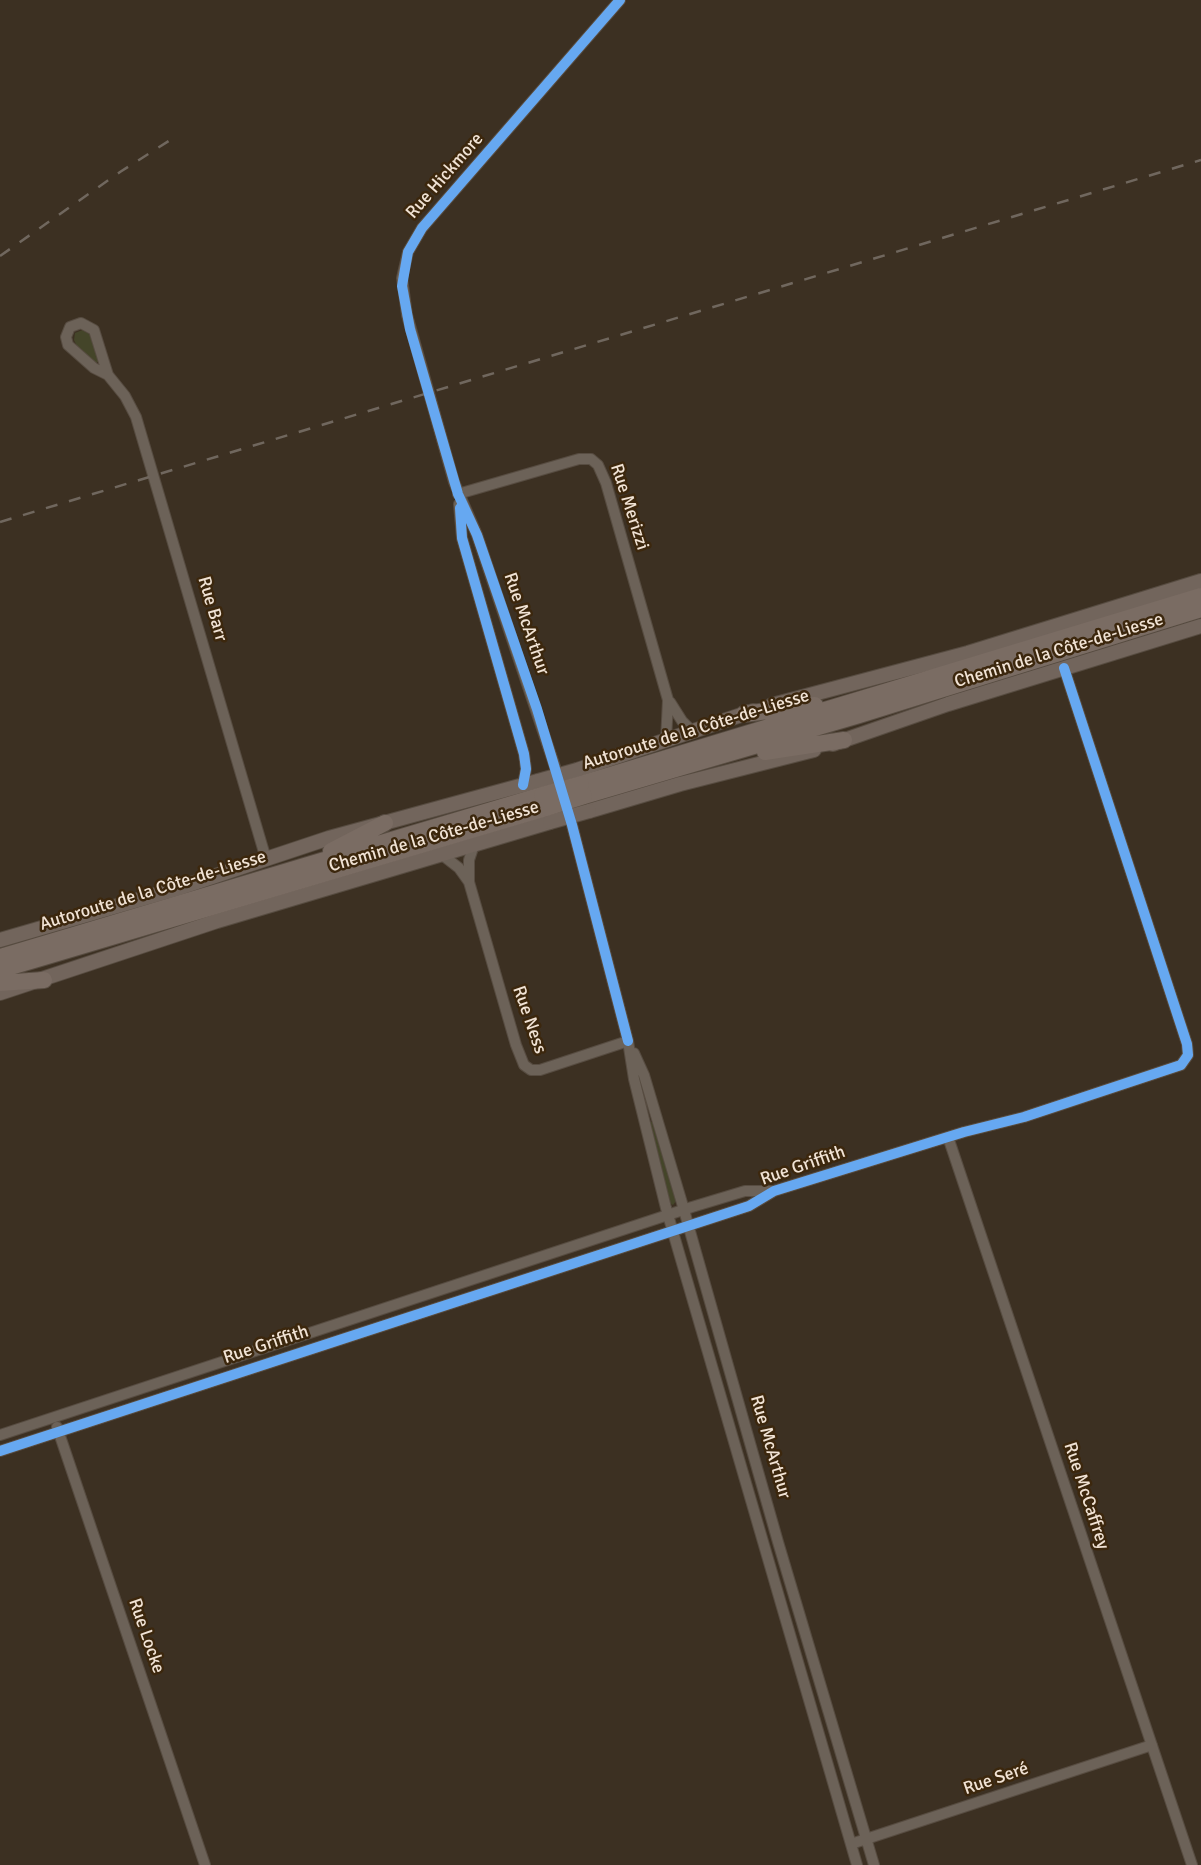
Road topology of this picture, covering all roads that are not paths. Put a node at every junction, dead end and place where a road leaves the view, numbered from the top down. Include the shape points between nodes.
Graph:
1 (620, 0) edge
2 (108, 375) junction
3 (458, 495) junction
4 (1201, 581) edge
5 (1201, 596) edge
6 (1201, 609) edge
7 (1201, 625) edge
8 (1064, 668) junction
9 (893, 691) junction
10 (668, 700) junction
11 (744, 714) junction
12 (693, 732) junction
13 (844, 740) junction
14 (666, 741) junction
15 (697, 763) junction
16 (555, 767) dead end
17 (523, 786) junction
18 (583, 790) junction
19 (544, 802) junction
20 (385, 823) junction
21 (572, 825) dead end
22 (474, 845) junction
23 (442, 854) junction
24 (266, 859) junction
25 (301, 867) junction
26 (469, 882) junction
27 (0, 940) edge
28 (0, 957) edge
29 (0, 970) edge
30 (44, 980) junction
31 (0, 983) edge
32 (0, 993) edge
33 (628, 1041) junction
34 (948, 1137) junction
35 (774, 1191) junction
36 (684, 1210) junction
37 (668, 1215) junction
38 (688, 1225) junction
39 (673, 1231) junction
40 (256, 1351) junction
41 (261, 1365) junction
42 (194, 1372) junction
43 (198, 1386) junction
44 (54, 1418) junction
45 (59, 1431) junction
46 (0, 1435) edge
47 (0, 1451) edge
48 (1152, 1745) junction
49 (867, 1840) junction
50 (851, 1844) junction
51 (205, 1865) edge
52 (857, 1865) edge
53 (874, 1865) edge
54 (1192, 1865) edge

1 - 3 street, Rue Hickmore via 422,228 406,259 404,303
2 - 2 street, Rue Barr via 94,330 81,323 70,327 68,345
2 - 24 street, Rue Barr via 136,417
3 - 10 street, Rue Merizzi via 579,459 596,462
3 - 16 street, Rue McArthur via 478,535
3 - 17 street via 463,538 524,754
4 - 11 main road, Chemin de la Côte-de-Liesse via 968,653
5 - 9 highway, Autoroute de la Côte-de-Liesse
6 - 15 highway, Autoroute de la Côte-de-Liesse
7 - 8 main road, Chemin de la Côte-de-Liesse
8 - 13 main road, Chemin de la Côte-de-Liesse
8 - 34 street, Rue Griffith via 1188,1055 1175,1068
9 - 11 highway
9 - 18 highway, Autoroute de la Côte-de-Liesse
10 - 12 street, Rue Merizzi
10 - 14 street, Rue Merizzi
11 - 12 main road, Chemin de la Côte-de-Liesse
12 - 14 main road, Chemin de la Côte-de-Liesse
13 - 15 highway
13 - 18 main road, Chemin de la Côte-de-Liesse via 680,784
14 - 18 main road, Chemin de la Côte-de-Liesse
15 - 18 highway, Autoroute de la Côte-de-Liesse
17 - 19 main road, Chemin de la Côte-de-Liesse
17 - 20 main road, Chemin de la Côte-de-Liesse
18 - 19 highway, Autoroute de la Côte-de-Liesse, bridge
18 - 19 main road, Chemin de la Côte-de-Liesse, bridge
19 - 22 main road, Chemin de la Côte-de-Liesse
19 - 25 highway, Autoroute de la Côte-de-Liesse
19 - 29 highway, Autoroute de la Côte-de-Liesse
20 - 24 main road, Chemin de la Côte-de-Liesse
20 - 25 highway
21 - 33 street, Rue McArthur
22 - 23 main road, Chemin de la Côte-de-Liesse
22 - 26 street, Rue Ness
23 - 26 street, Rue Ness
23 - 30 main road, Chemin de la Côte-de-Liesse
24 - 27 main road, Chemin de la Côte-de-Liesse
25 - 28 highway, Autoroute de la Côte-de-Liesse
26 - 33 street, Rue Ness via 524,1065 540,1070
30 - 31 highway
30 - 32 main road, Chemin de la Côte-de-Liesse
33 - 36 street, Rue McArthur via 644,1075
33 - 37 street, Rue McArthur
34 - 35 street, Rue Griffith
34 - 48 street, Rue McCaffrey
35 - 36 street, Rue Griffith via 745,1191
35 - 38 street, Rue Griffith via 749,1206
36 - 37 street, Rue Griffith
36 - 38 street, Rue McArthur
37 - 39 street, Rue McArthur
37 - 40 street, Rue Griffith
38 - 39 street, Rue Griffith
38 - 49 street, Rue McArthur
39 - 41 street, Rue Griffith
39 - 50 street, Rue McArthur
40 - 41 street
40 - 42 street, Rue Griffith
41 - 43 street, Rue Griffith
42 - 43 street
42 - 44 street, Rue Griffith
43 - 45 street, Rue Griffith
44 - 45 street, Rue Locke
44 - 46 street, Rue Griffith
45 - 47 street, Rue Griffith
45 - 51 street, Rue Locke
48 - 49 street, Rue Seré
48 - 54 street, Rue McCaffrey
49 - 50 street, Rue Seré
49 - 53 street, Rue McArthur
50 - 52 street, Rue McArthur

